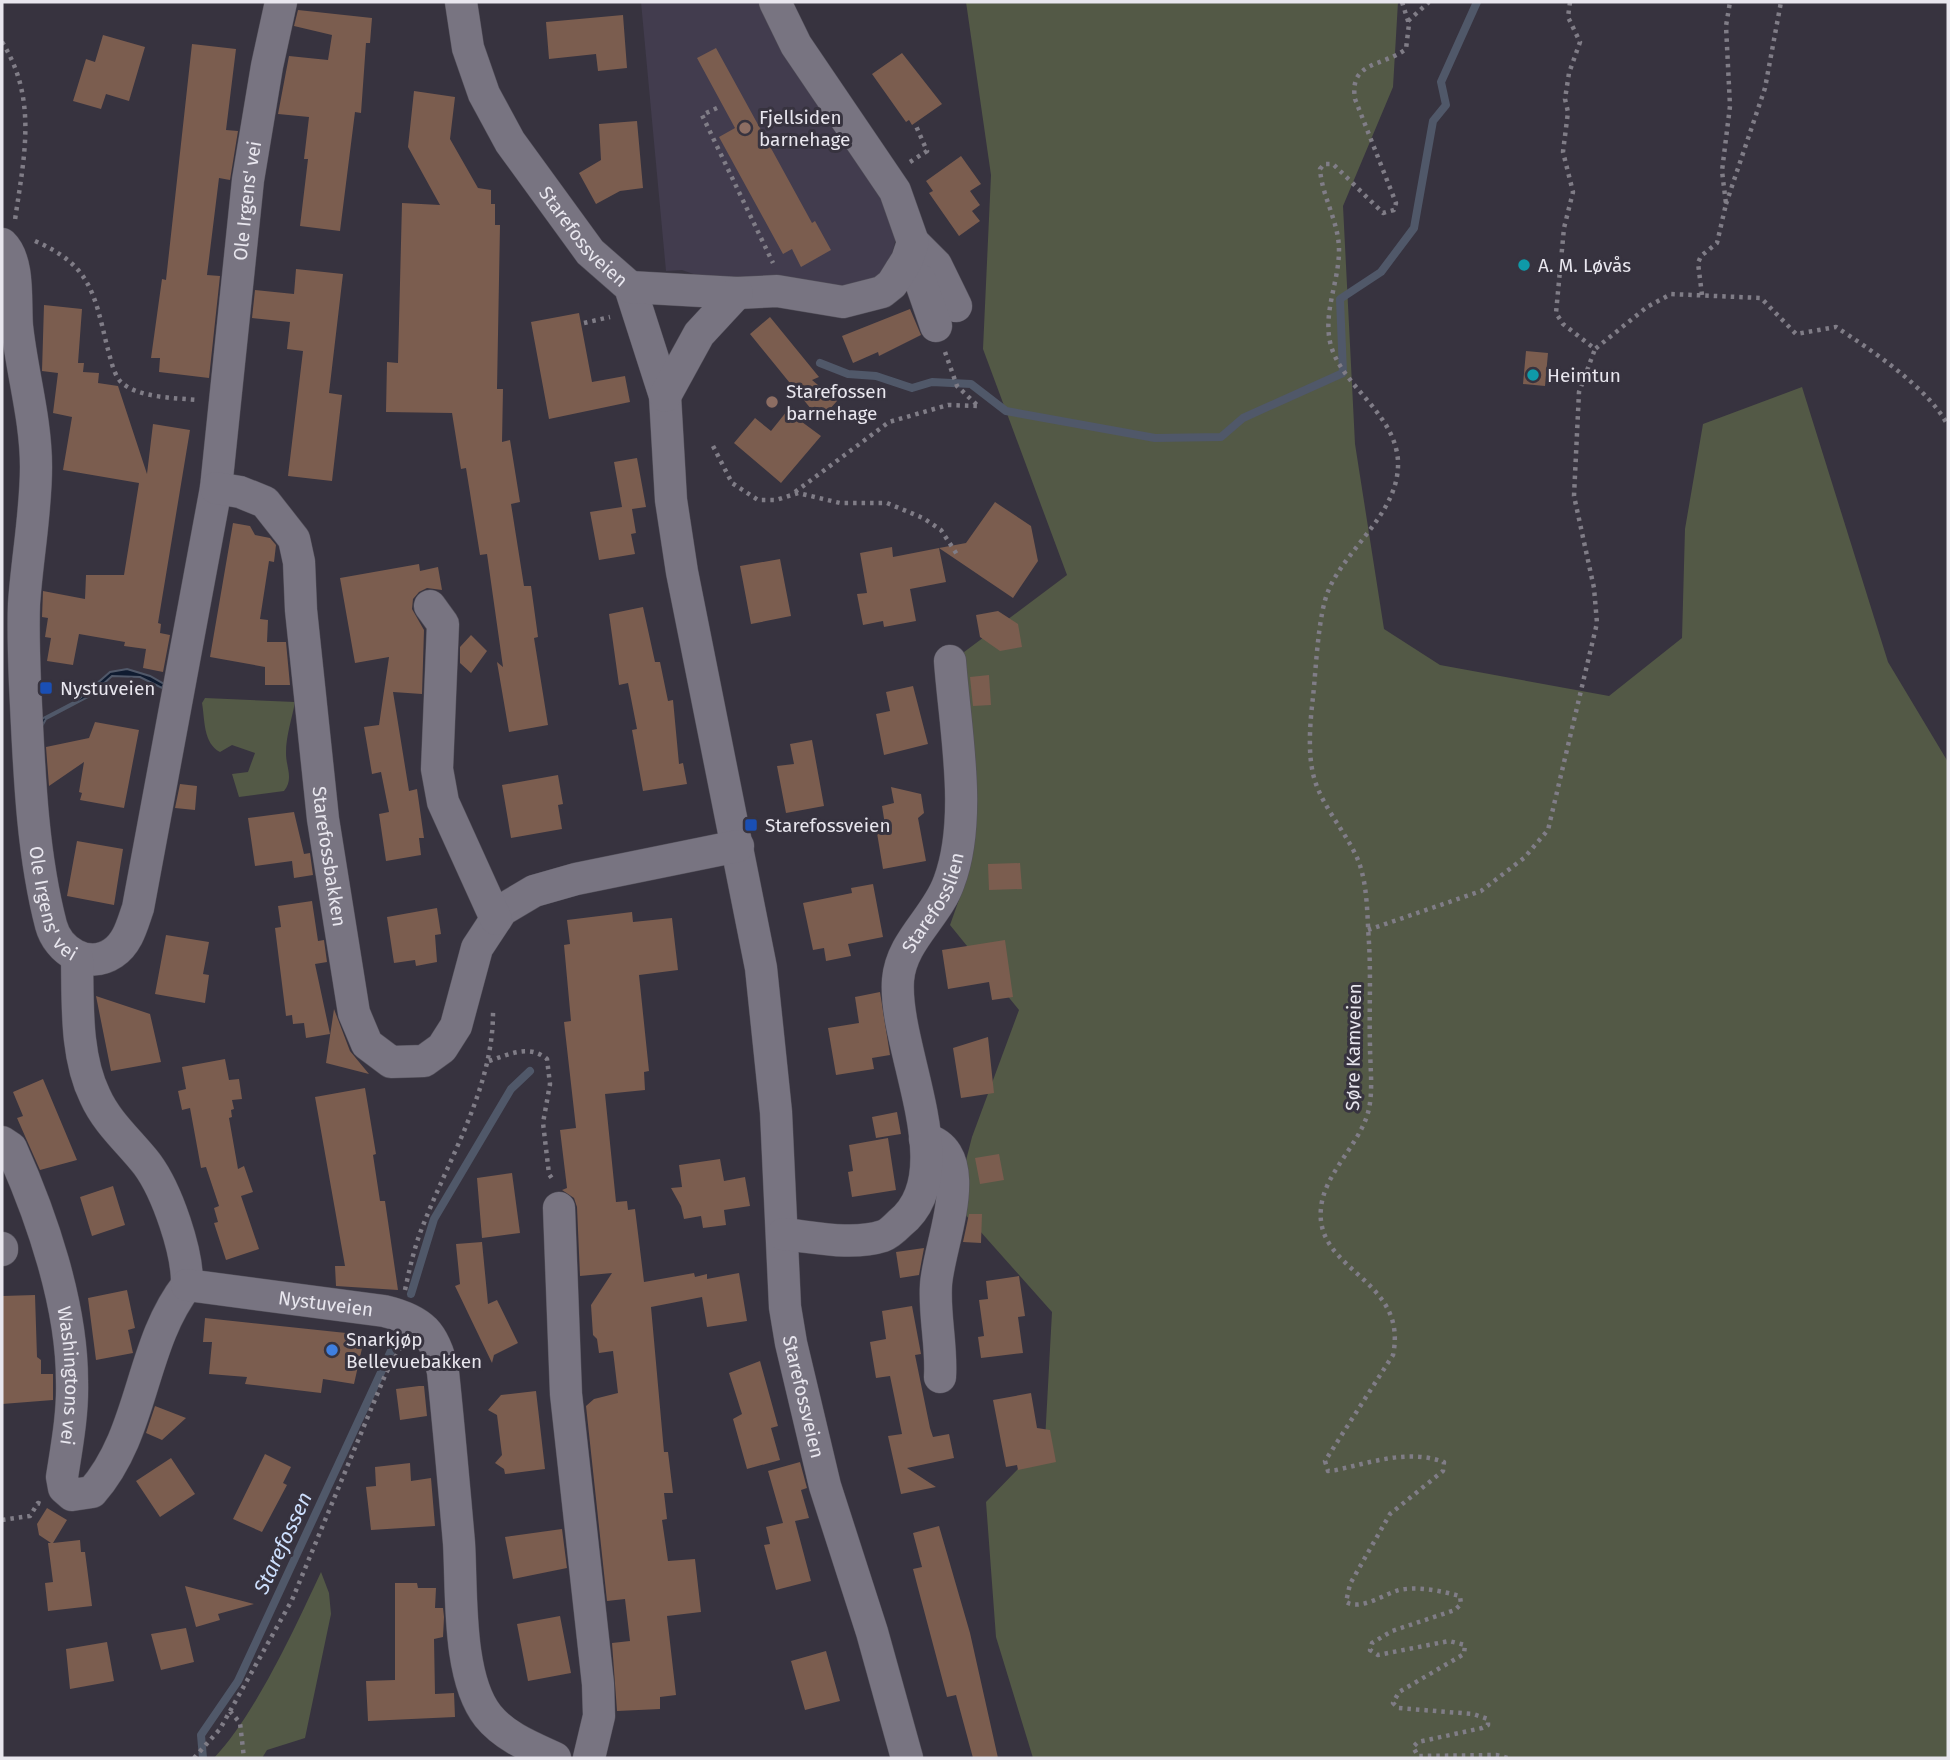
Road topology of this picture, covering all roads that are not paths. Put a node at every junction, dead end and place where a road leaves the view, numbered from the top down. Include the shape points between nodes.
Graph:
1 (281, 2) edge
2 (461, 2) edge
3 (775, 2) edge
4 (16, 235) edge
5 (907, 256) junction
6 (630, 287) junction
7 (737, 293) junction
8 (946, 316) dead end
9 (665, 396) junction
10 (216, 488) junction
11 (430, 606) dead end
12 (950, 661) dead end
13 (738, 846) junction
14 (496, 919) junction
15 (77, 958) junction
16 (925, 1139) junction
17 (2, 1142) edge
18 (559, 1208) dead end
19 (783, 1234) junction
20 (187, 1285) junction
21 (940, 1377) dead end
22 (555, 1758) edge
23 (589, 1758) edge
24 (907, 1758) edge

1 - 10 street, Ole Irgens' vei via 253,145
2 - 6 street, Starefossveien via 484,94 510,142 590,252
3 - 5 street via 796,45 895,191
4 - 15 street, Ole Irgens' vei via 8,251 36,464 24,606 32,797 41,884 52,930
5 - 7 street via 892,284 863,299 843,302 782,292
5 - 8 street
6 - 7 street
6 - 9 street, Starefossveien
7 - 9 street via 699,334
9 - 13 street, Starefossveien via 671,500 682,572
10 - 14 street, Starefossbakken via 265,502 294,539 323,819 354,1013 367,1044 391,1062 424,1061 442,1048 456,1026 477,948
10 - 15 street, Ole Irgens' vei via 138,908 125,941 111,954 94,960
11 - 14 street via 443,624 437,769 443,802
12 - 16 street, Starefosslien via 960,805 957,856 938,905 910,944 898,981 902,1026
13 - 14 street, Starefossbakken via 534,891 502,910
13 - 19 street, Starefossveien via 765,1000
15 - 20 street via 85,1070 107,1118 161,1187 188,1267
16 - 19 street, Starefosslien via 928,1161 923,1193 909,1216 885,1235 855,1241
16 - 21 street via 946,1150 952,1175 953,1202 936,1283
17 - 20 street, Washingtons vei via 11,1148 40,1218 68,1335 72,1407 62,1477 64,1488 72,1495 92,1492 111,1468 171,1305
18 - 23 street via 566,1394 598,1684 599,1716
19 - 24 street, Starefossveien via 785,1307 799,1385
20 - 22 street, Nystuveien via 384,1311 406,1316 425,1328 442,1363 464,1646 474,1683 487,1715 516,1741

